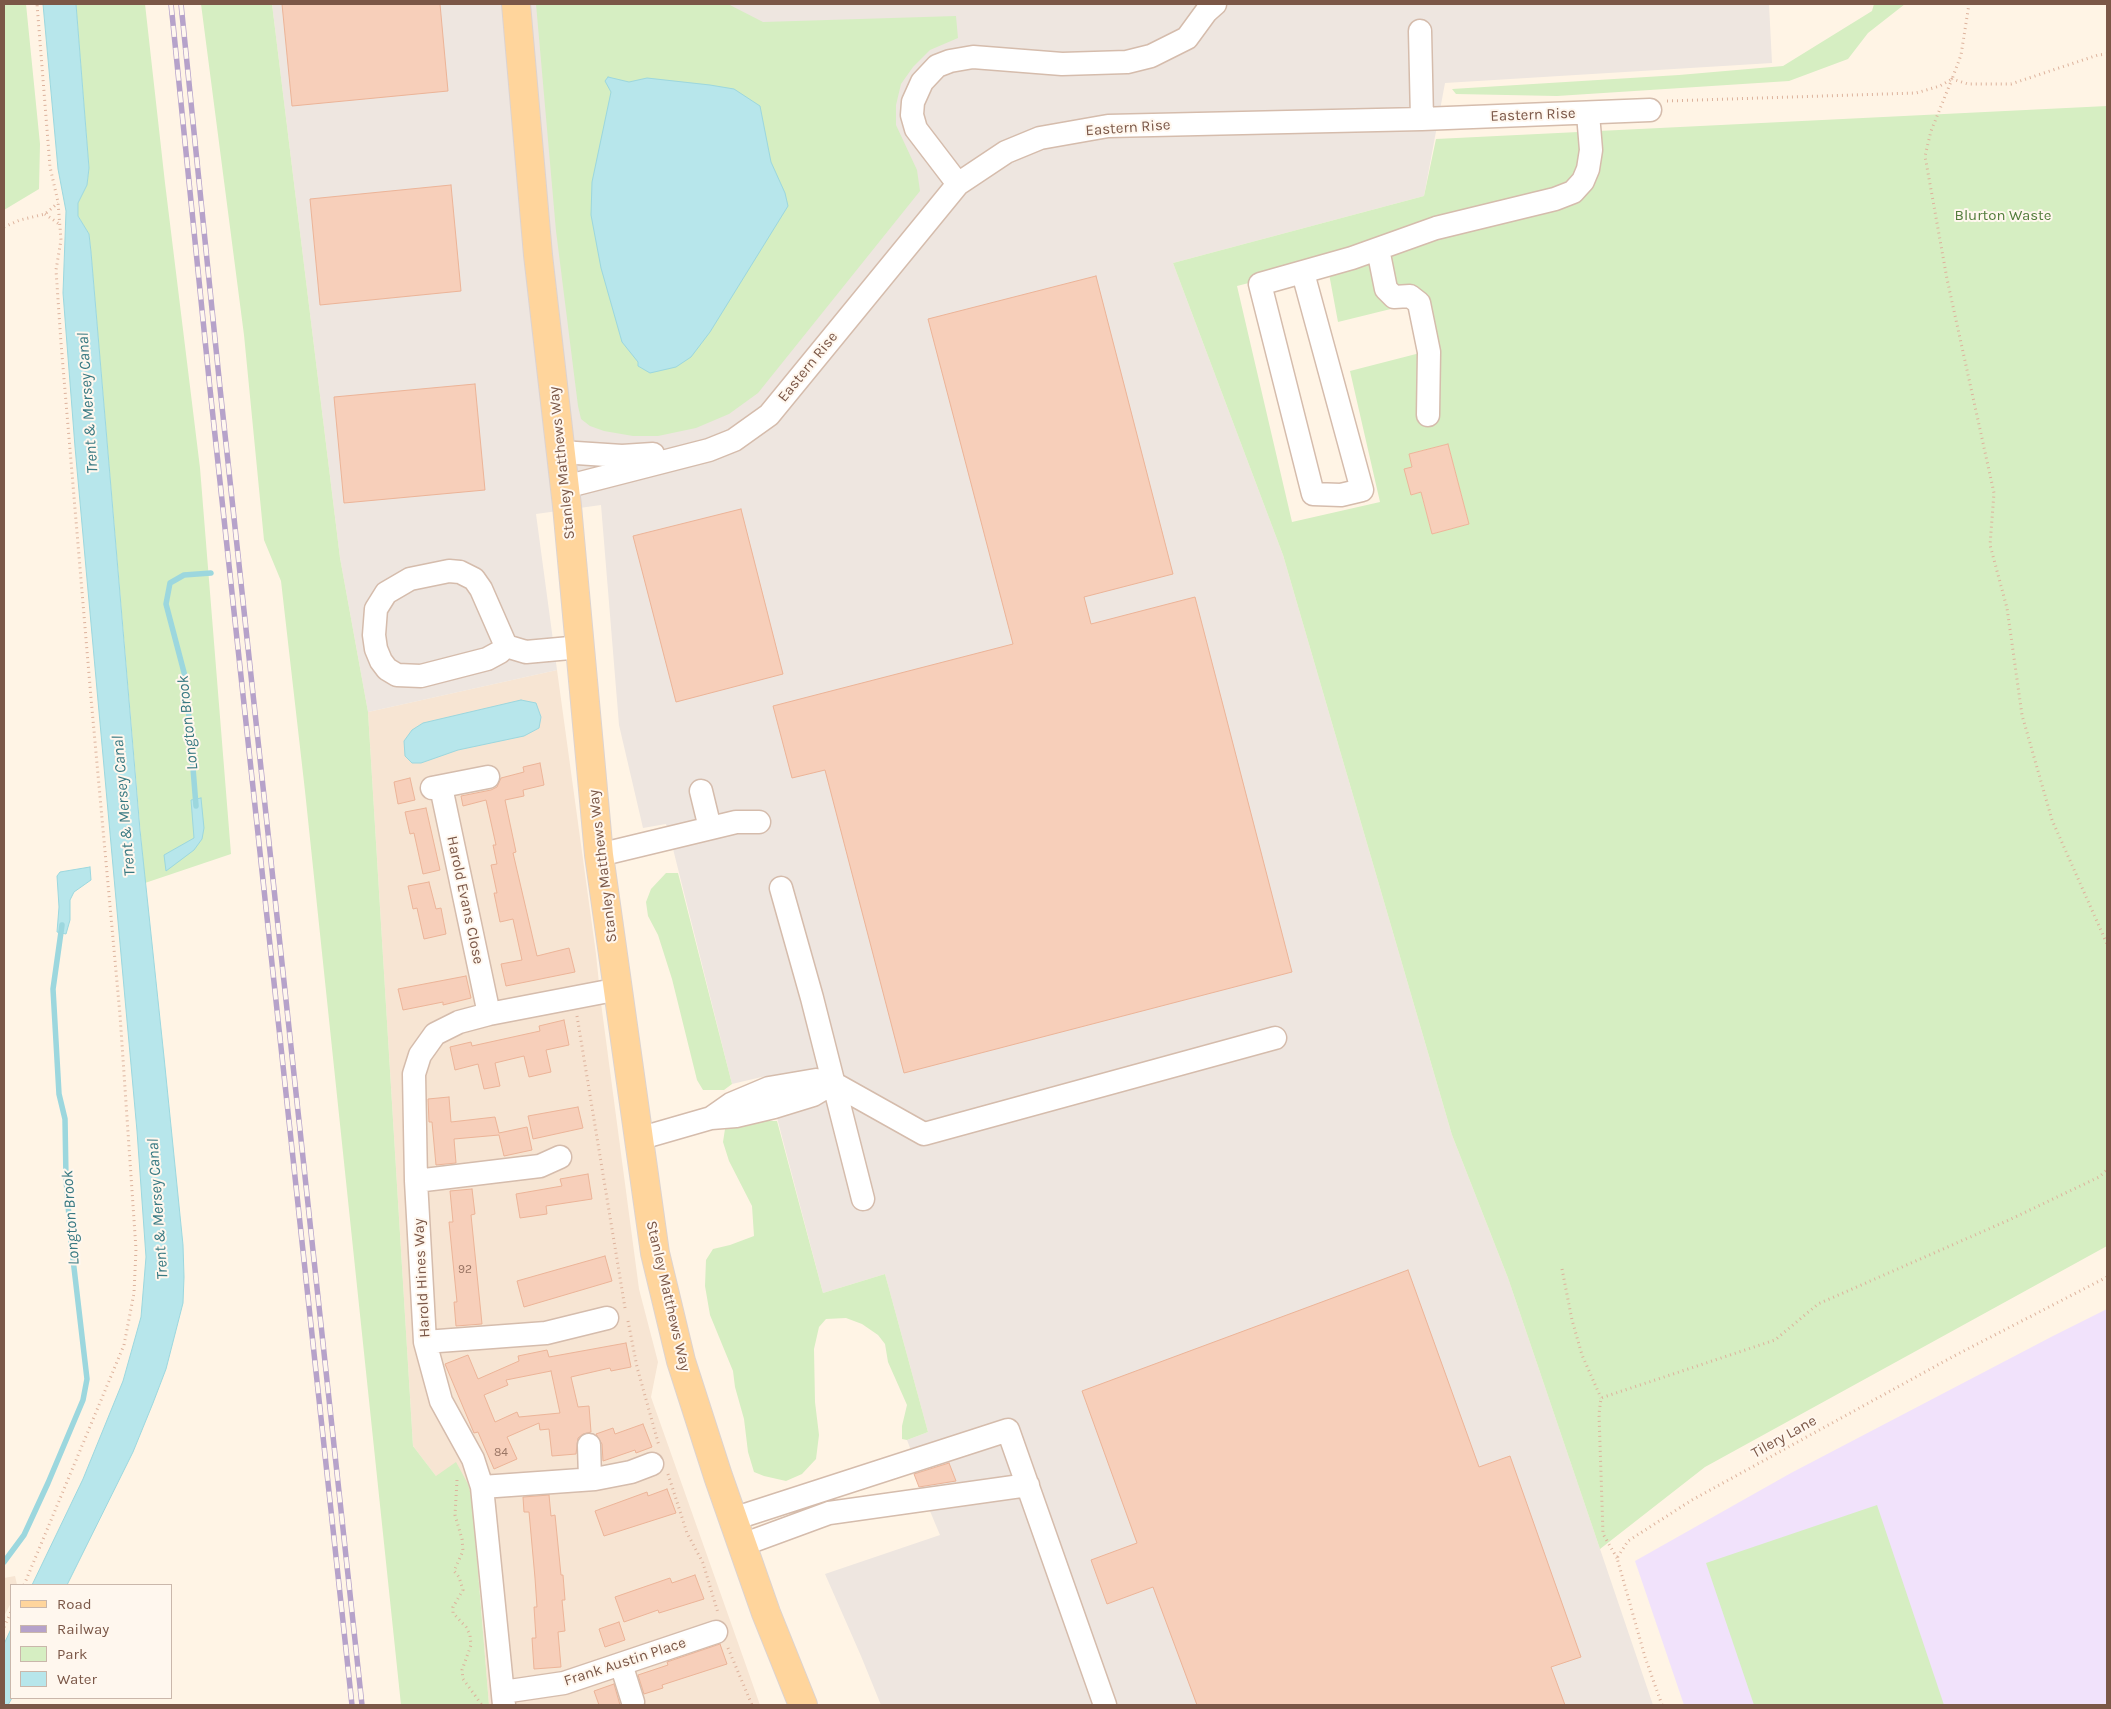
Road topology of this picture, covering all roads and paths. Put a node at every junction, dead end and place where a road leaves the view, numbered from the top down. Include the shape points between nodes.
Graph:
1 (37, 4) edge
2 (516, 4) edge
3 (1215, 4) edge
4 (1969, 4) edge
5 (1420, 31) dead end
6 (2107, 54) edge
7 (1952, 79) junction
8 (1650, 110) joint
9 (1588, 114) junction
10 (1422, 119) junction
11 (958, 184) junction
12 (58, 202) junction
13 (45, 214) junction
14 (59, 224) junction
15 (4, 227) edge
16 (1378, 249) junction
17 (1303, 273) junction
18 (1428, 415) dead end
19 (709, 450) junction
20 (561, 452) junction
21 (564, 487) junction
22 (506, 646) junction
23 (581, 647) junction
24 (488, 777) dead end
25 (701, 791) dead end
26 (759, 822) dead end
27 (710, 828) junction
28 (599, 855) junction
29 (781, 888) dead end
30 (2107, 944) edge
31 (619, 989) junction
32 (574, 998) junction
33 (489, 1014) junction
34 (1275, 1038) dead end
35 (833, 1083) junction
36 (638, 1139) junction
37 (560, 1157) dead end
38 (2107, 1170) edge
39 (416, 1181) junction
40 (863, 1199) dead end
41 (1562, 1269) dead end
42 (2107, 1277) edge
43 (620, 1316) junction
44 (425, 1342) junction
45 (1601, 1398) junction
46 (588, 1445) dead end
47 (473, 1459) junction
48 (660, 1462) junction
49 (590, 1479) junction
50 (1028, 1485) junction
51 (482, 1487) junction
52 (733, 1519) junction
53 (742, 1545) junction
54 (1618, 1558) junction
55 (24, 1584) edge
56 (10, 1614) edge
57 (4, 1627) edge
58 (721, 1631) junction
59 (621, 1664) junction
60 (503, 1699) edge
61 (633, 1702) dead end
62 (483, 1705) edge
63 (752, 1705) edge
64 (803, 1705) edge
65 (1105, 1705) edge
66 (1662, 1705) edge

1 - 12 path via 50,167
2 - 20 main road, Stanley Matthews Way via 538,255
3 - 11 street via 1187,38 1151,56 1127,62 1062,64 973,57 936,66 922,82 913,102 912,115 916,129
4 - 7 path via 1961,55
5 - 10 street
6 - 7 path via 2011,84 1968,84
7 - 8 path via 1916,93 1653,102
7 - 30 path via 1931,131 1925,156 1947,280 1994,493 1990,545 2007,608 2022,715 2052,820
8 - 9 street, Eastern Rise
9 - 10 street, Eastern Rise
9 - 16 street via 1591,150 1588,169 1573,192 1436,228
10 - 11 street, Eastern Rise via 1108,126 1040,138 1006,152
11 - 19 street, Eastern Rise via 769,415 734,440
12 - 13 path
12 - 14 path
13 - 14 path
13 - 15 path
14 - 55 path via 61,240 56,270 61,343 120,1015 136,1249 134,1293 124,1345
16 - 17 street
16 - 18 street via 1386,289 1394,297 1410,296 1419,303 1430,352
17 - 17 street via 1362,490 1341,495 1314,494 1260,284
19 - 20 street, Eastern Rise via 622,456
19 - 21 street, Eastern Rise
20 - 21 main road, Stanley Matthews Way
21 - 23 main road, Stanley Matthews Way
22 - 22 street via 481,589 474,579 460,572 449,571 410,579 386,593 376,608 376,649 384,665 397,675 421,676 487,659
22 - 23 street via 526,652
23 - 28 main road, Stanley Matthews Way
24 - 33 street, Harold Evans Close via 437,787
25 - 27 street
26 - 27 street via 736,822
27 - 28 street
28 - 31 main road, Stanley Matthews Way
29 - 35 street
31 - 32 street, Harold Hines Way
31 - 36 main road, Stanley Matthews Way
32 - 33 street, Harold Hines Way
32 - 43 path
33 - 39 street, Harold Hines Way via 459,1022 435,1034 420,1056 414,1074
34 - 35 street via 924,1134
35 - 36 street via 816,1080 769,1088 731,1104 711,1118
35 - 40 street
36 - 52 main road, Stanley Matthews Way via 655,1253 671,1326
37 - 39 street via 532,1168
38 - 45 path via 2099,1177 2009,1220 1818,1304 1775,1340
39 - 44 street, Harold Hines Way
41 - 45 path via 1582,1355
42 - 54 path, Tilery Lane via 1954,1356 1692,1500 1628,1541
43 - 44 street via 546,1333
43 - 48 path via 637,1367
44 - 47 street, Harold Hines Way via 442,1401
45 - 54 path via 1603,1534
46 - 49 street
47 - 51 street, Harold Hines Way
47 - 62 path via 460,1468 457,1478 454,1515 463,1551 454,1570 463,1590 453,1613 470,1635 463,1679
48 - 49 street via 631,1472
48 - 58 path via 687,1533 703,1562
49 - 51 street
50 - 52 street via 1008,1430
50 - 53 street via 829,1512
50 - 65 street
51 - 60 street, Harold Hines Way
52 - 53 main road, Stanley Matthews Way
53 - 64 main road, Stanley Matthews Way
54 - 66 path via 1645,1657
56 - 57 path
58 - 59 street, Frank Austin Place
58 - 63 path
59 - 60 street, Frank Austin Place
59 - 61 street

